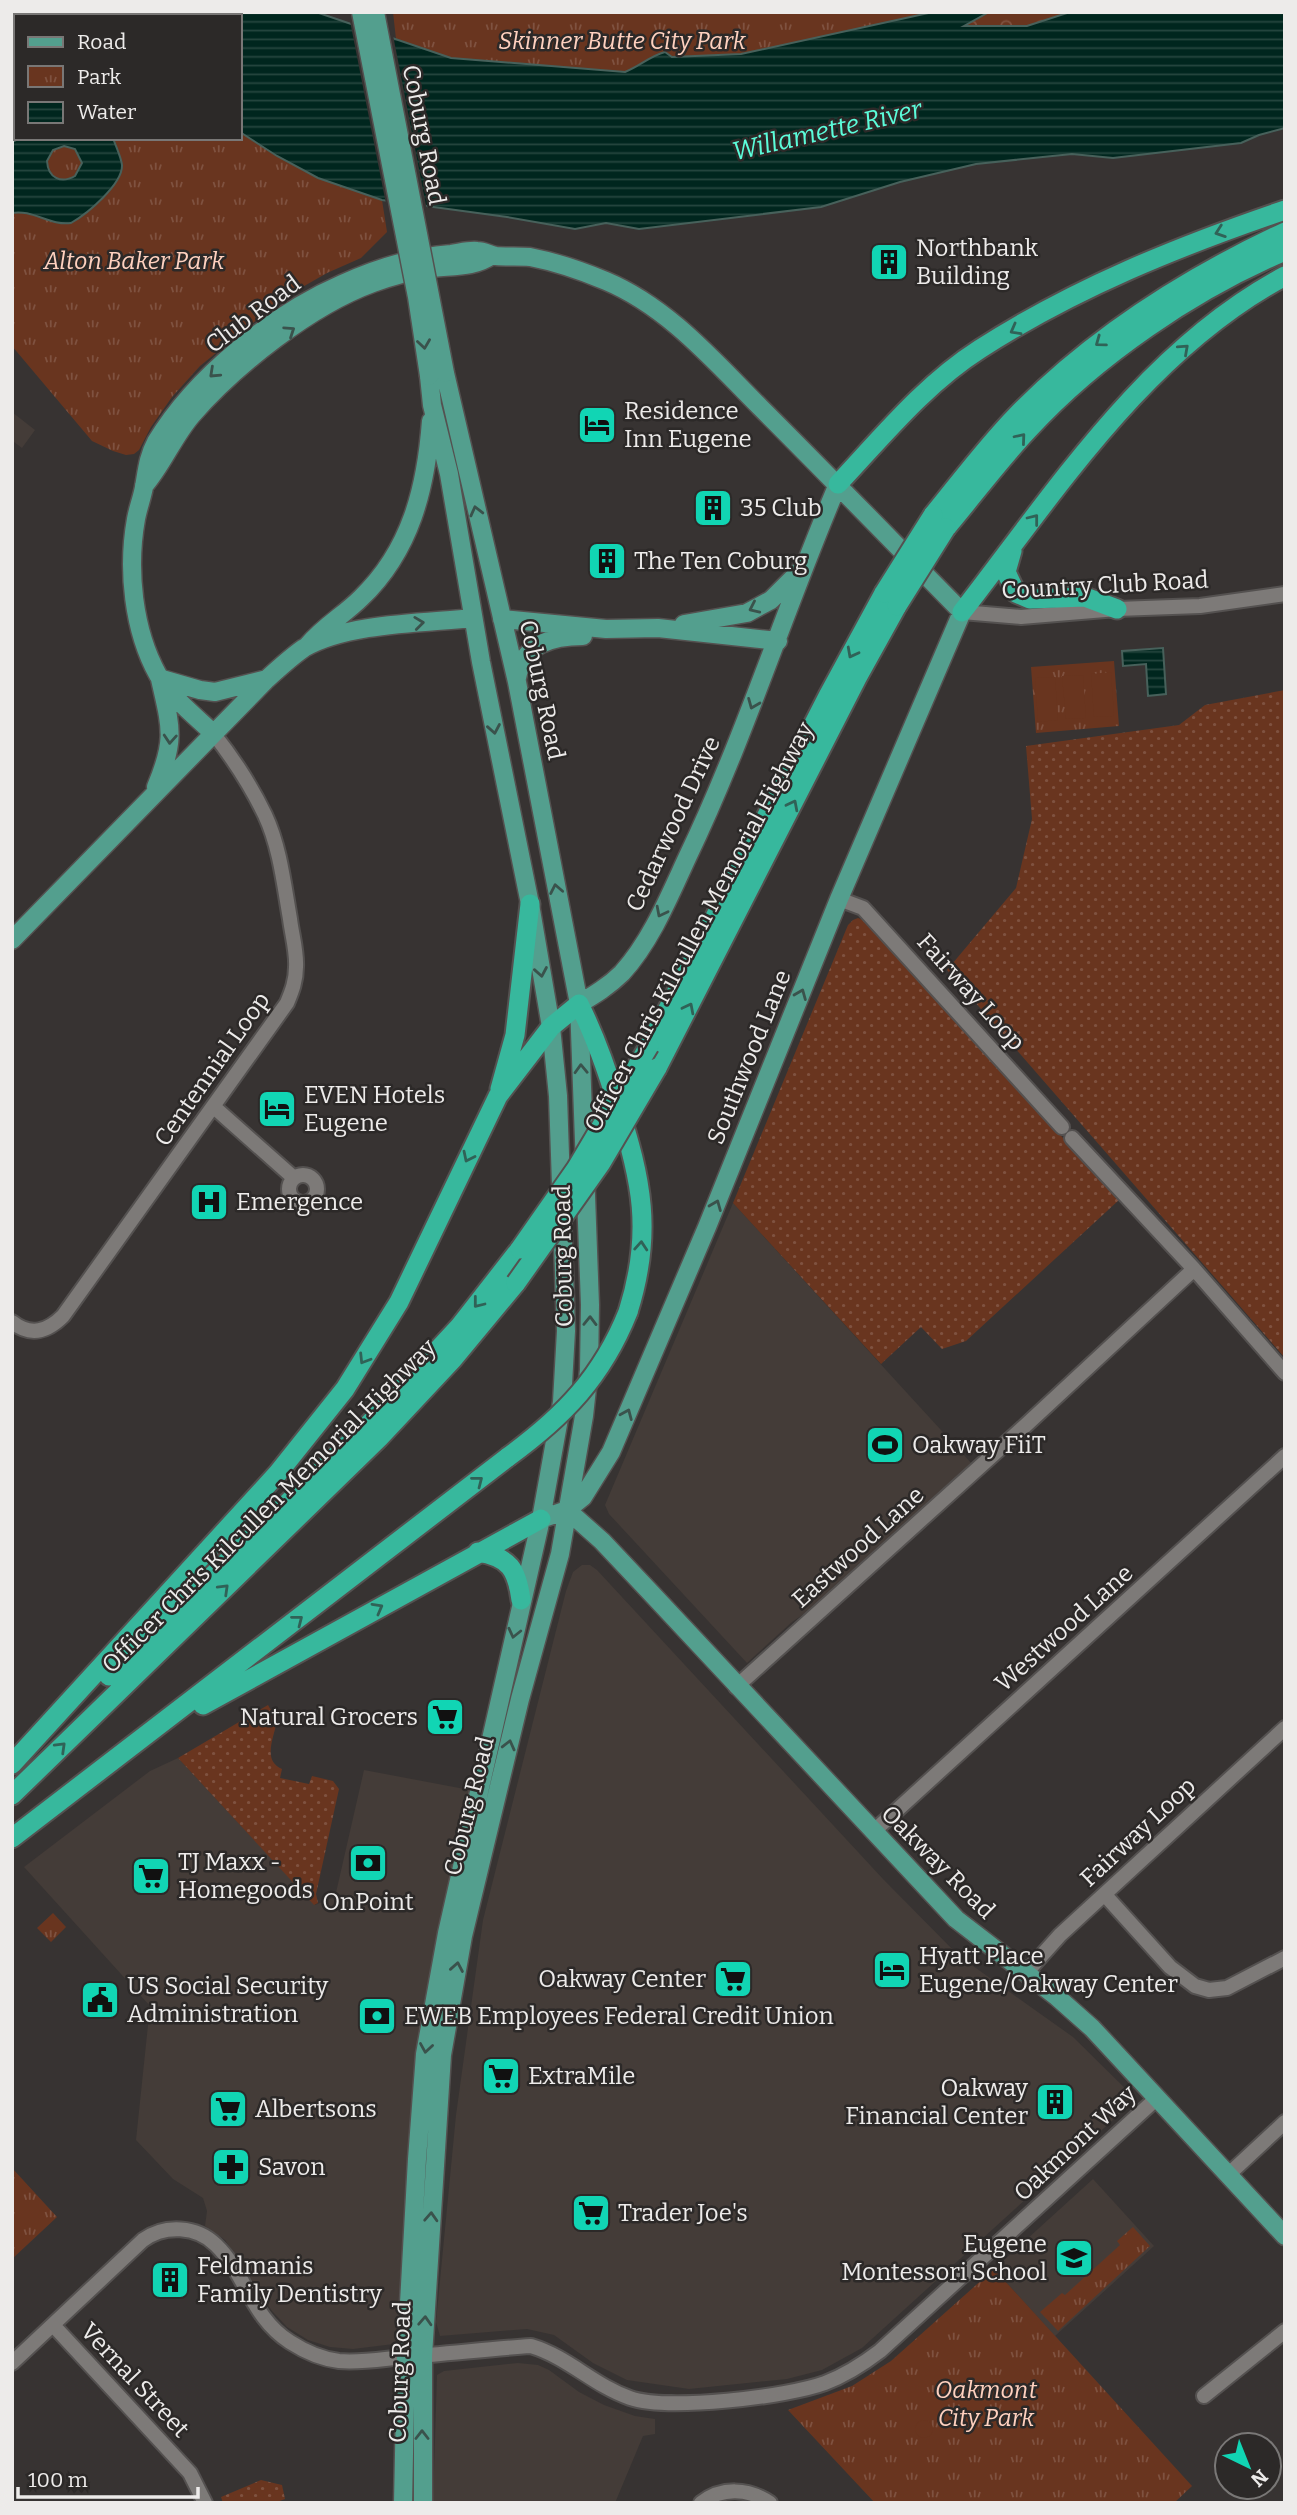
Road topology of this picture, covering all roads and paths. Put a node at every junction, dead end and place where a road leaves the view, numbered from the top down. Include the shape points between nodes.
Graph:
1 (361, 12) edge
2 (375, 12) edge
3 (1285, 210) edge
4 (1285, 232) edge
5 (1285, 251) edge
6 (1285, 276) edge
7 (437, 374) junction
8 (432, 405) junction
9 (838, 484) junction
10 (940, 522) junction
11 (1014, 546) junction
12 (806, 565) junction
13 (492, 578) junction
14 (1285, 594) edge
15 (891, 599) junction
16 (1116, 609) junction
17 (962, 612) junction
18 (473, 618) junction
19 (502, 619) junction
20 (658, 628) junction
21 (606, 629) junction
22 (778, 641) junction
23 (306, 647) junction
24 (160, 679) junction
25 (267, 679) junction
26 (517, 681) junction
27 (214, 733) junction
28 (152, 797) junction
29 (839, 899) junction
30 (530, 904) junction
31 (12, 940) edge
32 (579, 1004) junction
33 (551, 1027) junction
34 (510, 1067) junction
35 (214, 1107) junction
36 (1062, 1127) dead end
37 (1072, 1138) dead end
38 (294, 1178) dead end
39 (1194, 1269) junction
40 (12, 1322) edge
41 (1285, 1373) edge
42 (1285, 1457) edge
43 (567, 1510) junction
44 (541, 1519) junction
45 (478, 1552) junction
46 (521, 1600) junction
47 (736, 1686) junction
48 (1285, 1728) edge
49 (147, 1736) junction
50 (12, 1764) edge
51 (12, 1770) edge
52 (12, 1795) edge
53 (873, 1832) junction
54 (12, 1838) edge
55 (1105, 1895) junction
56 (455, 1935) junction
57 (1285, 1958) edge
58 (1026, 1973) junction
59 (1157, 2098) junction
60 (1285, 2122) edge
61 (1228, 2175) junction
62 (1285, 2236) edge
63 (53, 2325) junction
64 (1285, 2331) edge
65 (415, 2356) junction
66 (12, 2363) edge
67 (1204, 2396) dead end
68 (205, 2503) edge
69 (403, 2503) edge
70 (424, 2503) edge
71 (701, 2503) edge
72 (770, 2503) edge

1 -> 7 main road, Coburg Road, bridge via 417,297
2 - 7 main road, Coburg Road, bridge
3 -> 9 highway via 1104,280 979,349 904,414
4 -> 10 highway, Officer Chris Kilcullen Memorial Highway via 1156,302 1076,360 1015,417
10 -> 5 highway, Officer Chris Kilcullen Memorial Highway via 1091,370 1166,315
11 -> 6 highway via 1133,396 1228,312
7 - 8 main road, Coburg Road
13 -> 7 main road, Coburg Road
8 - 18 main road, Coburg Road via 449,474
8 - 23 main road via 427,469 401,546 361,598
9 - 12 main road
9 - 17 main road
9 - 24 main road, Club Road via 657,310 610,282 557,263 478,251 394,264 336,286 283,316 228,360 181,408 155,445 144,470 132,567 143,639
10 - 15 highway, Officer Chris Kilcullen Memorial Highway, bridge
11 - 16 highway via 1006,572 1016,593 1030,599 1085,597
11 - 17 highway
12 -> 20 main road via 771,600 747,613
12 - 22 main road
13 - 18 main road via 488,601
13 - 19 main road, Coburg Road
14 - 16 street, Country Club Road via 1200,606
15 -> 51 highway, Officer Chris Kilcullen Memorial Highway, bridge via 828,696 649,1046 588,1150 520,1249 459,1327 369,1424
52 -> 15 highway, Officer Chris Kilcullen Memorial Highway, bridge via 379,1438 516,1283 601,1163 657,1068 851,690
16 - 17 street, Country Club Road via 1021,617
17 - 29 main road, Southwood Lane
23 -> 18 main road via 365,630
18 -> 30 main road, Coburg Road
19 - 21 main road
19 - 26 main road, Coburg Road
20 - 21 main road
20 - 22 main road
21 - 26 main road via 591,636 563,636 531,650 519,664
22 -> 32 main road, Cedarwood Drive via 714,802 648,937 620,975
23 - 25 main road
24 - 25 main road via 215,692
24 - 27 main road, Club Road
24 -> 28 main road via 171,738
25 - 27 main road
32 -> 26 main road, Coburg Road
27 - 28 main road
27 - 35 street, Centennial Loop via 265,815 281,869 296,966 287,1003
28 - 31 main road
29 - 36 street, Fairway Loop via 863,908 882,927
43 -> 29 main road, Southwood Lane via 583,1497 611,1452
30 -> 33 main road, Coburg Road
30 - 34 highway
32 - 33 highway
43 -> 32 main road, Coburg Road via 584,1416 590,1318
49 -> 32 highway, bridge via 532,1440 578,1397 605,1361 638,1279 642,1202 634,1157 602,1054
33 - 34 highway
33 - 44 main road, Coburg Road via 558,1096 566,1331 562,1402
34 -> 50 highway via 399,1303 345,1389 278,1473
35 - 38 street
35 - 40 street, Centennial Loop via 63,1315 38,1331
37 - 39 street
39 - 41 street
39 - 47 street, Eastwood Lane
42 - 53 street, Westwood Lane
43 - 44 main road
43 - 47 main road, Oakway Road via 602,1541
56 -> 43 main road, Coburg Road via 560,1554
44 - 45 highway
44 - 46 main road, Coburg Road
45 - 46 highway via 500,1558 513,1570
49 -> 45 highway
46 -> 56 main road, Coburg Road
47 - 53 main road, Oakway Road
48 - 55 street, Fairway Loop
49 - 54 highway
53 - 58 main road, Oakway Road via 956,1919
55 - 57 street via 1170,1967 1195,1986 1227,1988
55 - 58 street, Fairway Loop
56 - 65 main road, Coburg Road
58 - 59 main road, Oakway Road via 1092,2028
59 - 61 main road, Oakway Road
59 - 65 street, Oakmont Way via 880,2351 827,2382 797,2392 657,2403 603,2388 555,2355 531,2346
60 - 61 street
61 - 62 main road, Oakway Road
63 - 65 street, Oakmont Way via 143,2240 170,2229 190,2231 218,2247 264,2319 295,2345 338,2361
63 - 66 street, Oakmont Way
63 - 68 street, Vernal Street via 190,2473
64 - 67 street
65 - 69 main road, Coburg Road
70 -> 65 main road, Coburg Road
71 - 72 street via 733,2491

